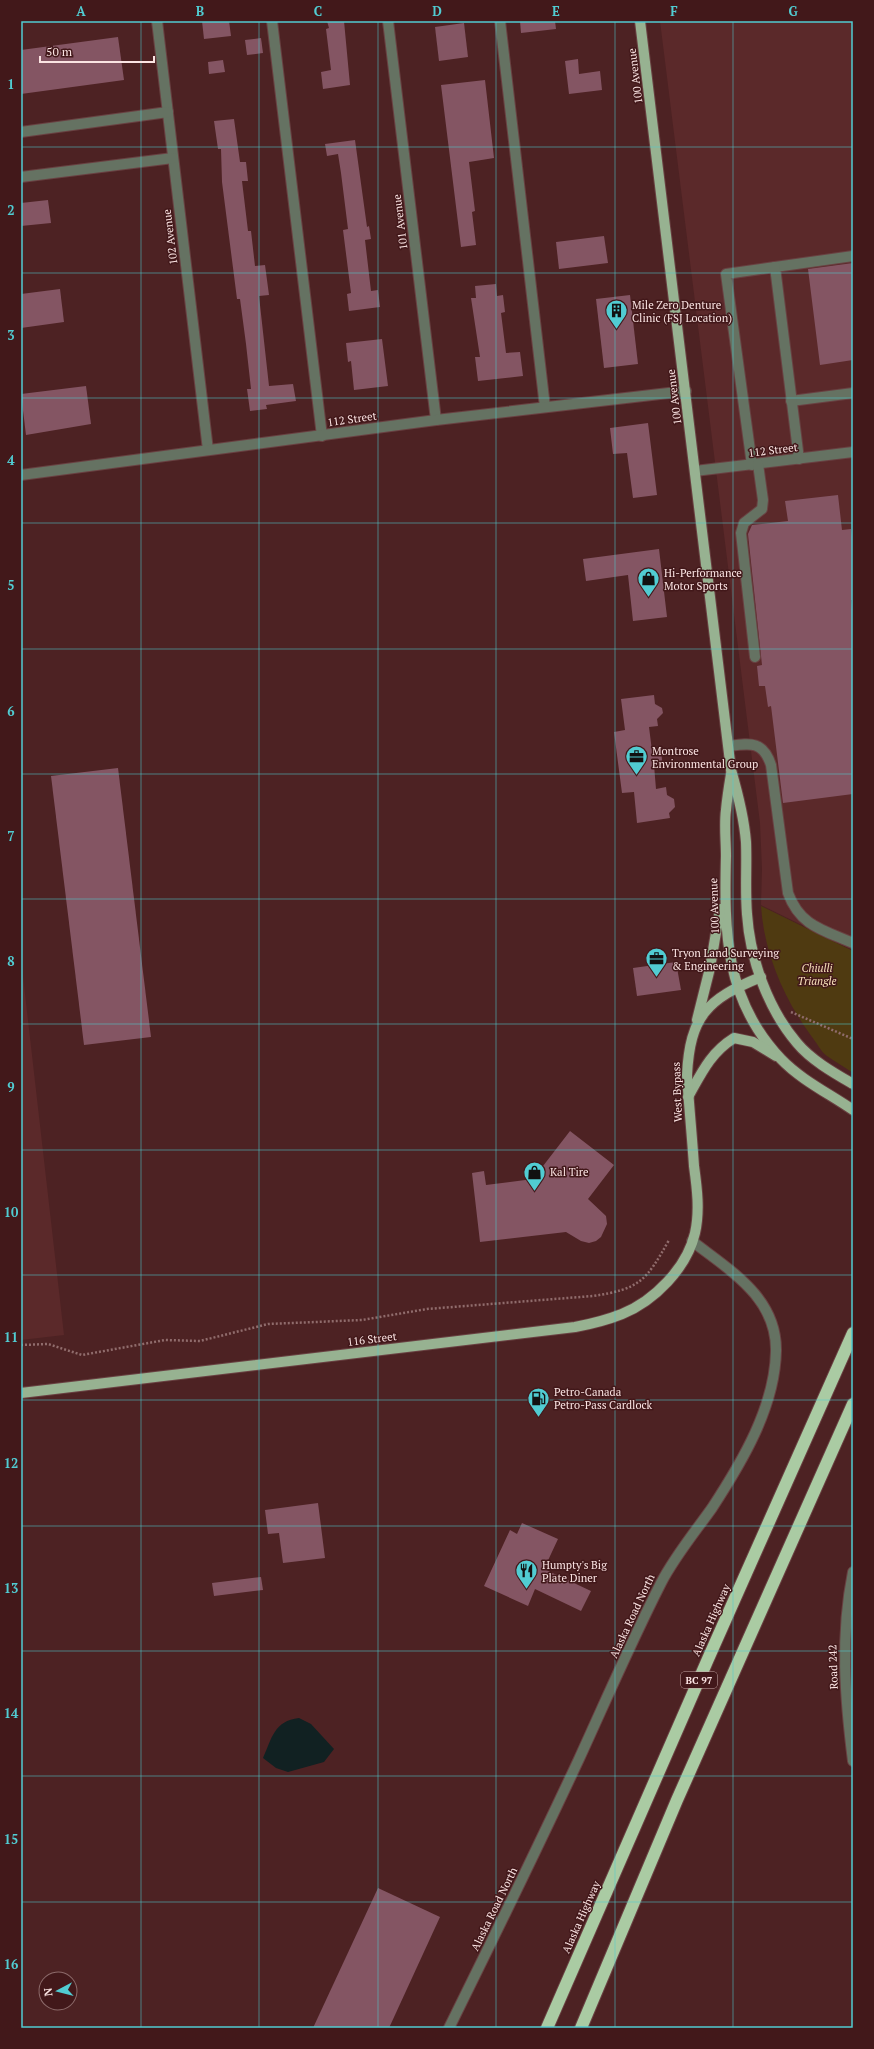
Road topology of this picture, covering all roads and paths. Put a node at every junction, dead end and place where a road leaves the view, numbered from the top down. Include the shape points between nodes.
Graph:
1 (156, 21) edge
2 (272, 21) edge
3 (388, 21) edge
4 (500, 21) edge
5 (640, 21) edge
6 (168, 112) junction
7 (21, 132) edge
8 (173, 158) junction
9 (21, 177) edge
10 (853, 256) edge
11 (775, 267) junction
12 (686, 391) junction
13 (853, 393) edge
14 (791, 401) junction
15 (545, 407) junction
16 (436, 420) junction
17 (322, 436) junction
18 (208, 450) junction
19 (853, 452) edge
20 (798, 459) junction
21 (755, 464) junction
22 (695, 472) junction
23 (21, 475) edge
24 (755, 657) dead end
25 (729, 746) junction
26 (731, 770) junction
27 (724, 879) junction
28 (853, 943) edge
29 (761, 977) junction
30 (738, 986) junction
31 (791, 1012) dead end
32 (695, 1026) junction
33 (853, 1039) edge
34 (782, 1060) junction
35 (853, 1084) edge
36 (688, 1097) junction
37 (853, 1110) edge
38 (669, 1240) dead end
39 (692, 1241) junction
40 (853, 1333) edge
41 (21, 1345) edge
42 (21, 1393) edge
43 (853, 1404) edge
44 (853, 1572) edge
45 (853, 1762) edge
46 (449, 2028) edge
47 (547, 2028) edge
48 (581, 2028) edge

1 - 6 street, 102 Avenue
2 - 17 street
3 - 16 street, 101 Avenue
4 - 15 street
5 - 12 main road, 100 Avenue
6 - 7 street
6 - 8 street, 102 Avenue
8 - 9 street
8 - 18 street, 102 Avenue
10 - 11 street
11 - 14 street
11 - 21 street via 726,274
12 - 15 street, 112 Street
12 - 22 main road, 100 Avenue
13 - 14 street
14 - 20 street
15 - 16 street, 112 Street
16 - 17 street, 112 Street
17 - 18 street, 112 Street
18 - 23 street, 112 Street
19 - 20 street, 112 Street
20 - 21 street, 112 Street
21 - 22 street, 112 Street
21 - 24 street via 763,500 762,509 744,523 741,533
22 - 25 main road, 100 Avenue
25 - 26 main road, 100 Avenue
25 - 28 street via 759,746 767,754 788,893 793,907 809,923
26 - 27 main road, 100 Avenue via 725,812
26 - 29 main road, 100 Avenue via 742,808 746,842 747,914 753,952
27 - 30 main road, 100 Avenue via 728,950
27 - 32 main road via 714,945
29 - 30 main road, West Bypass
29 - 35 main road, 100 Avenue via 777,1012 797,1043 830,1070
30 - 32 main road, West Bypass via 715,1000
30 - 34 main road, 100 Avenue via 753,1020
31 - 33 path
32 - 36 main road, West Bypass via 688,1056
34 - 36 main road via 753,1042 734,1038 716,1051 708,1061
34 - 37 main road, 100 Avenue
36 - 39 main road, West Bypass via 698,1196
38 - 41 path via 647,1276 636,1285 620,1292 427,1309 362,1320 268,1324 200,1341 165,1340 82,1355 48,1344
39 - 42 main road, 116 Street via 672,1276 657,1291 623,1314 599,1322 575,1327
39 - 46 street, Alaska Road North via 749,1285 767,1309 774,1329 776,1349 771,1393 747,1447 731,1475 662,1581 532,1860
40 - 47 highway, Alaska Highway / BC 97
43 - 48 highway, BC 97 via 677,1800
44 - 45 street, Road 242 via 847,1600 844,1646

